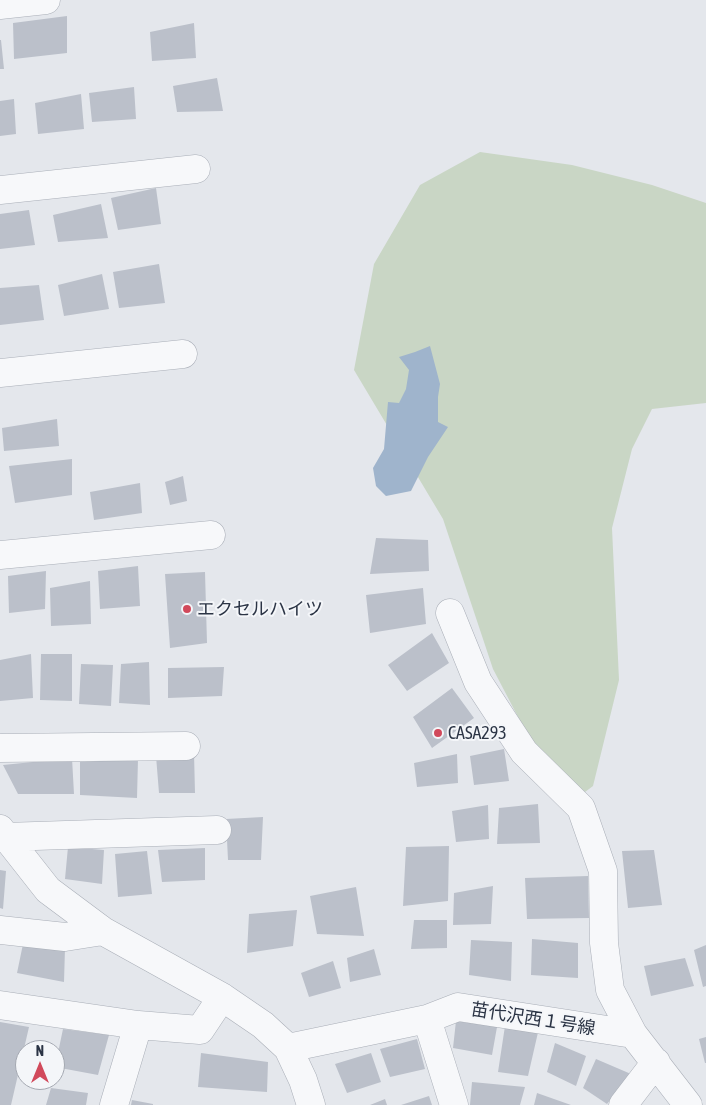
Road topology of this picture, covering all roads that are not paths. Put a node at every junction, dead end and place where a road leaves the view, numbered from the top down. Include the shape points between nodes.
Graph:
1 (46, 0) edge
2 (0, 5) edge
3 (196, 169) dead end
4 (0, 190) edge
5 (183, 354) dead end
6 (0, 373) edge
7 (211, 535) dead end
8 (0, 555) edge
9 (450, 613) dead end
10 (186, 746) dead end
11 (0, 748) edge
12 (217, 830) dead end
13 (3, 833) edge
14 (0, 930) edge
15 (103, 931) junction
16 (222, 997) junction
17 (0, 1005) edge
18 (426, 1019) junction
19 (138, 1024) junction
20 (633, 1034) junction
21 (288, 1048) junction
22 (656, 1062) junction
23 (114, 1105) edge
24 (311, 1105) edge
25 (454, 1105) edge
26 (623, 1105) edge
27 (688, 1105) edge

1 - 2 street
3 - 4 street
5 - 6 street
7 - 8 street
9 - 20 street via 478,682 524,752 581,808 603,871 604,943 610,990
10 - 11 street
12 - 13 street
13 - 15 street via 48,890
14 - 15 street via 65,937
15 - 16 street
16 - 19 street via 200,1030
16 - 21 street via 263,1025
17 - 19 street
18 - 20 street, 苗代沢西１号線 via 458,1007
18 - 21 street, 苗代沢西１号線
18 - 25 street
19 - 23 street
20 - 22 street
21 - 24 street
22 - 26 street
22 - 27 street

